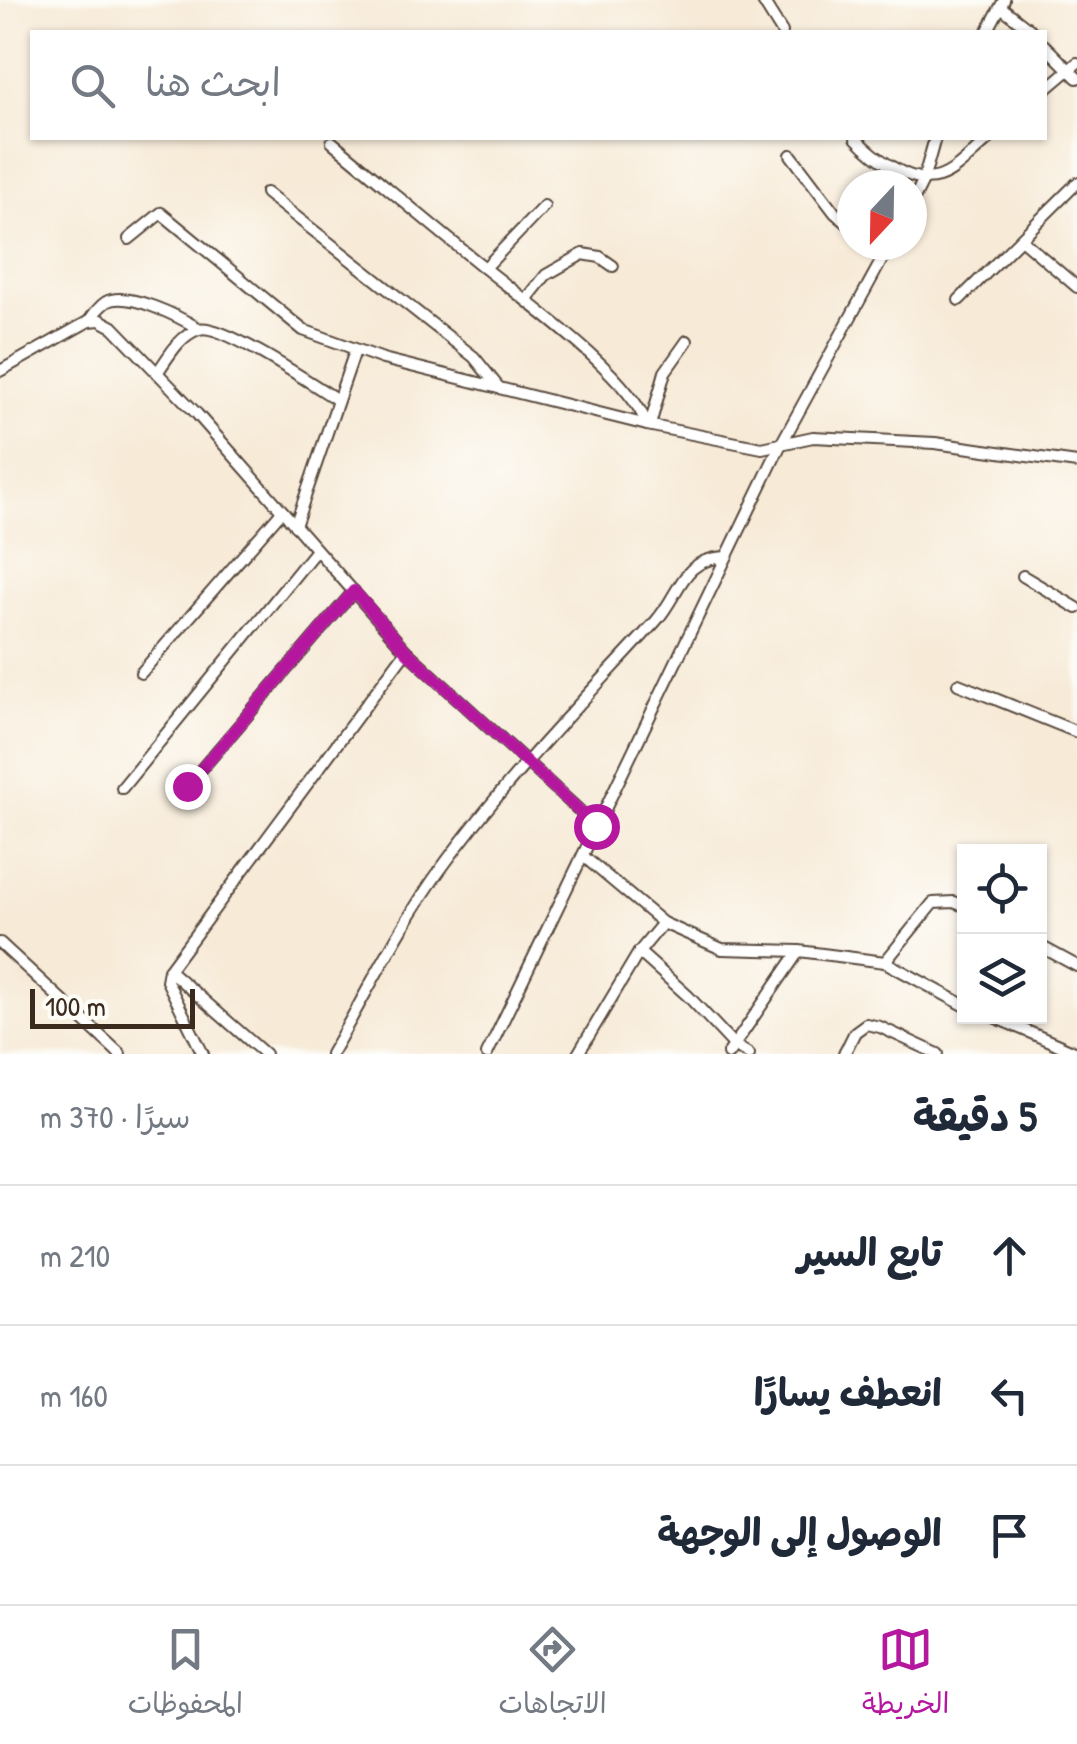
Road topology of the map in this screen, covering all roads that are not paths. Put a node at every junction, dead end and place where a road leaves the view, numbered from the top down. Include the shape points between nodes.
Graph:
1 (762, 0) edge
2 (1002, 3) edge
3 (781, 30) edge
4 (988, 30) edge
5 (1030, 30) edge
6 (1047, 47) edge
7 (1075, 70) edge
8 (1047, 89) edge
9 (858, 140) edge
10 (934, 140) edge
11 (988, 140) edge
12 (332, 142) dead end
13 (791, 154) dead end
14 (897, 170) edge
15 (927, 170) edge
16 (927, 180) edge
17 (1077, 183) edge
18 (266, 194) dead end
19 (544, 206) dead end
20 (837, 215) edge
21 (129, 239) dead end
22 (1022, 240) junction
23 (881, 260) edge
24 (613, 266) dead end
25 (484, 268) junction
26 (1077, 287) edge
27 (526, 300) junction
28 (959, 300) dead end
29 (88, 320) junction
30 (199, 329) junction
31 (687, 340) dead end
32 (355, 350) junction
33 (0, 370) edge
34 (157, 373) junction
35 (500, 389) junction
36 (336, 399) junction
37 (648, 425) junction
38 (780, 446) junction
39 (1077, 463) edge
40 (282, 511) junction
41 (295, 526) junction
42 (316, 550) junction
43 (724, 557) junction
44 (1023, 576) dead end
45 (354, 591) junction
46 (1077, 608) edge
47 (406, 651) junction
48 (141, 674) dead end
49 (958, 684) dead end
50 (1077, 732) edge
51 (525, 762) junction
52 (187, 786) dead end
53 (122, 788) dead end
54 (596, 826) junction
55 (583, 856) junction
56 (957, 905) edge
57 (663, 923) junction
58 (0, 943) edge
59 (1047, 950) edge
60 (799, 951) junction
61 (639, 952) junction
62 (885, 962) junction
63 (1077, 966) edge
64 (169, 970) junction
65 (957, 1000) edge
66 (1010, 1024) edge
67 (731, 1050) edge
68 (1077, 1053) edge
69 (120, 1054) edge
70 (203, 1054) edge
71 (265, 1054) edge
72 (331, 1054) edge
73 (487, 1054) edge
74 (578, 1054) edge
75 (749, 1054) edge
76 (844, 1054) edge
77 (938, 1054) edge

1 - 3 street
2 - 4 street
2 - 5 street
6 - 7 street
7 - 8 street
9 - 14 street
10 - 15 street
11 - 16 street via 943,176
12 - 25 street
13 - 20 street
17 - 22 street
18 - 35 street via 474,358
19 - 25 street
21 - 32 street via 161,214 283,316
22 - 26 street
22 - 28 street
23 - 38 street
24 - 27 street via 583,254 546,275
25 - 27 street
27 - 37 street via 630,394
29 - 30 street via 106,302 120,299
29 - 33 street
29 - 34 street via 113,327
30 - 34 street via 178,342
30 - 36 street via 212,328 263,354
31 - 37 street via 665,372
32 - 35 street
32 - 36 street
34 - 40 street
35 - 37 street
36 - 41 street
37 - 38 street
38 - 39 street via 814,437 936,443
38 - 43 street
40 - 41 street
40 - 48 street
41 - 42 street
42 - 45 street
42 - 53 street
43 - 51 street via 696,564 661,616
43 - 54 street
44 - 46 street
45 - 47 street
45 - 52 street
47 - 51 street
47 - 64 street
49 - 50 street
51 - 54 street
51 - 72 street via 439,871
54 - 55 street
55 - 57 street
55 - 73 street
56 - 62 street via 934,903
57 - 60 street via 722,949
57 - 61 street
58 - 69 street
59 - 63 street
60 - 62 street
60 - 67 street
61 - 67 street via 688,996
61 - 74 street
62 - 65 street
64 - 70 street via 167,980
64 - 71 street
66 - 68 street
67 - 75 street
76 - 77 street via 866,1024

